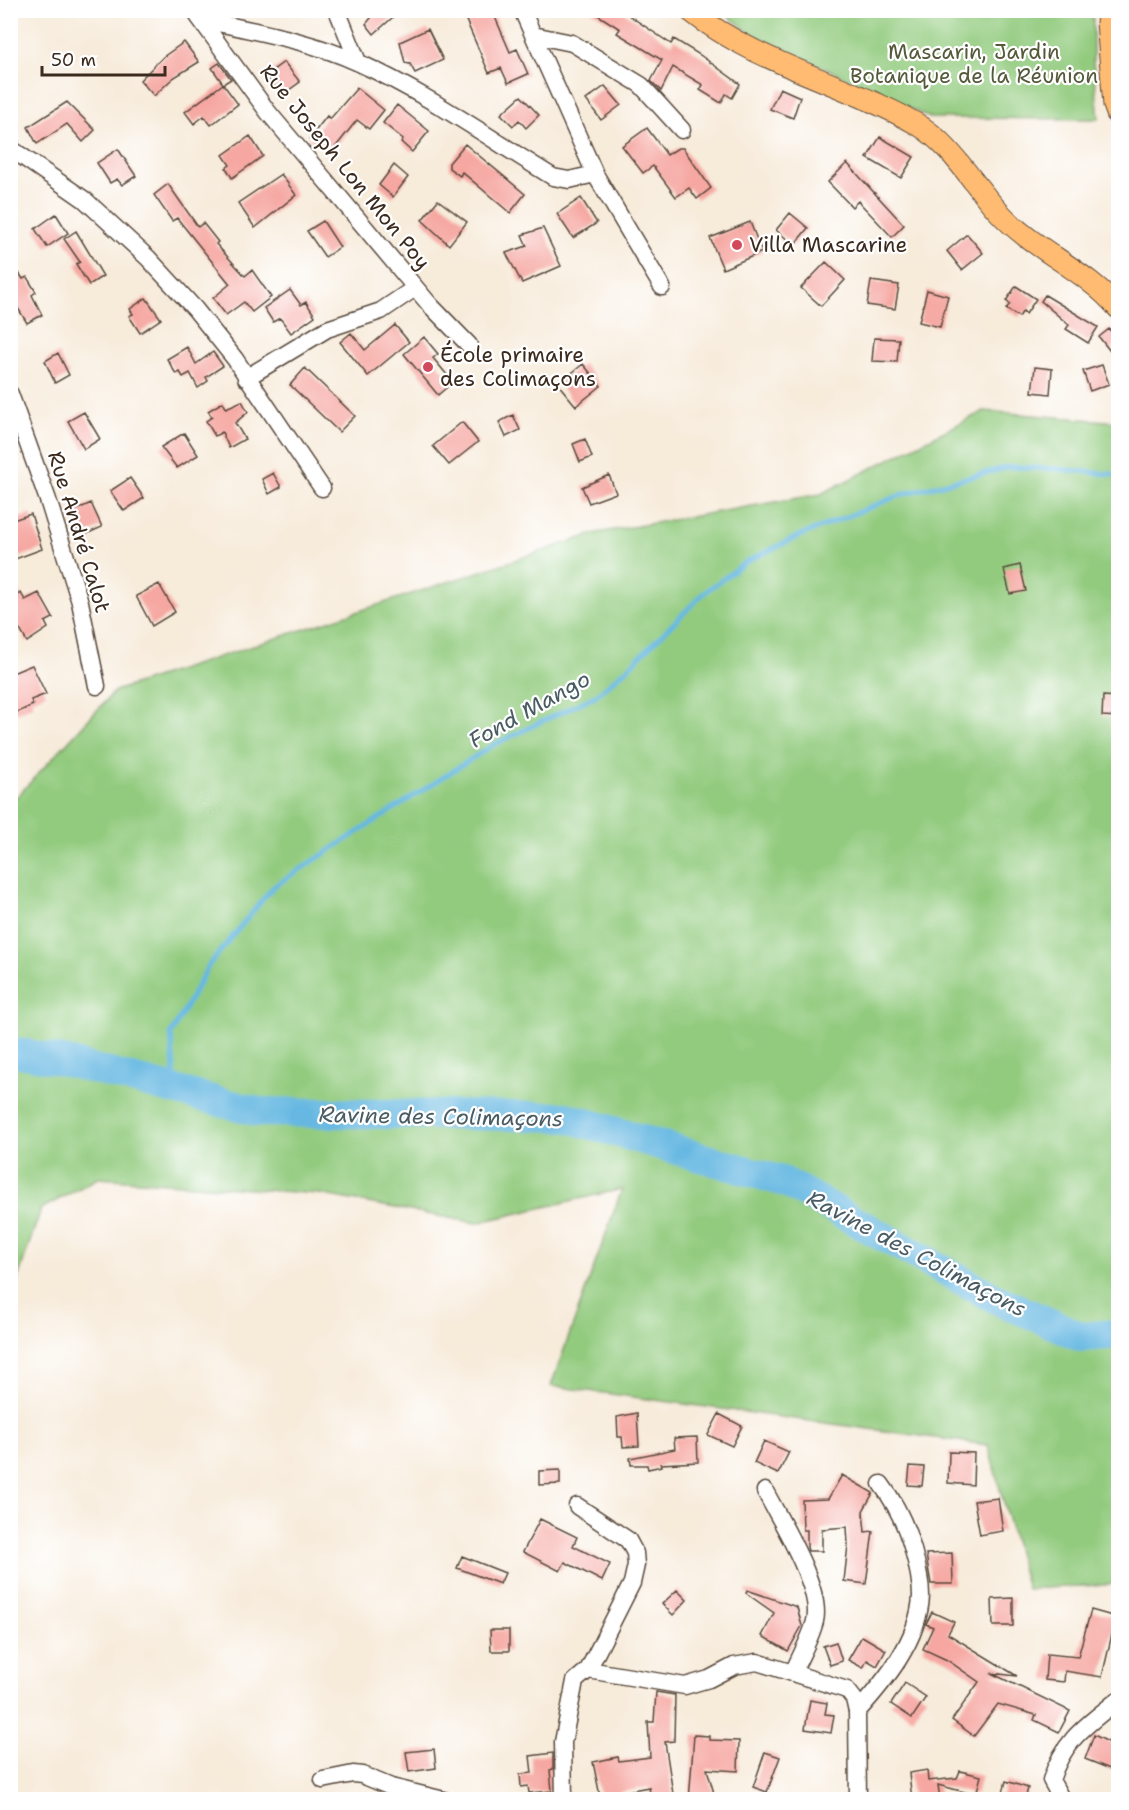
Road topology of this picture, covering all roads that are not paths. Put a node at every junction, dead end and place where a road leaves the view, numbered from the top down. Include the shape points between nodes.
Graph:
1 (337, 10) edge
2 (522, 10) edge
3 (689, 10) edge
4 (1119, 14) edge
5 (197, 15) edge
6 (533, 35) junction
7 (358, 62) junction
8 (1119, 116) edge
9 (682, 130) dead end
10 (10, 148) edge
11 (595, 174) junction
12 (662, 287) dead end
13 (415, 288) junction
14 (1119, 308) edge
15 (469, 345) dead end
16 (246, 378) junction
17 (10, 394) edge
18 (322, 488) dead end
19 (97, 686) dead end
20 (881, 1484) dead end
21 (765, 1491) dead end
22 (577, 1506) dead end
23 (588, 1670) junction
24 (793, 1673) junction
25 (1119, 1700) edge
26 (857, 1712) junction
27 (323, 1780) dead end
28 (444, 1800) edge
29 (564, 1800) edge
30 (858, 1800) edge
31 (1062, 1800) edge

1 - 7 street
2 - 6 street
3 - 14 main road via 717,32 762,56 839,86 920,125 943,145 1018,231 1091,282
4 - 8 main road via 1112,13 1107,22 1114,105
5 - 7 street via 306,43
5 - 13 street, Rue Joseph Lon Mon Poy via 268,112
6 - 9 street via 572,43 641,85
6 - 11 street
7 - 11 street via 435,101 553,177 569,180
10 - 16 street via 85,200 148,258 195,309
11 - 12 street
13 - 15 street, Rue Joseph Lon Mon Poy
13 - 16 street via 381,311 327,329
16 - 18 street
17 - 19 street, Rue André Calot via 80,602
20 - 26 street via 897,1504 908,1531 921,1596 900,1658
21 - 24 street via 802,1562 812,1591 816,1619
22 - 23 street via 628,1540 635,1552 636,1565 632,1583
23 - 24 street via 685,1686 745,1663 757,1662
23 - 29 street via 575,1681 562,1742
24 - 26 street via 848,1690
25 - 31 street via 1076,1733 1064,1749 1051,1780
26 - 30 street
27 - 28 street via 362,1775 391,1787

